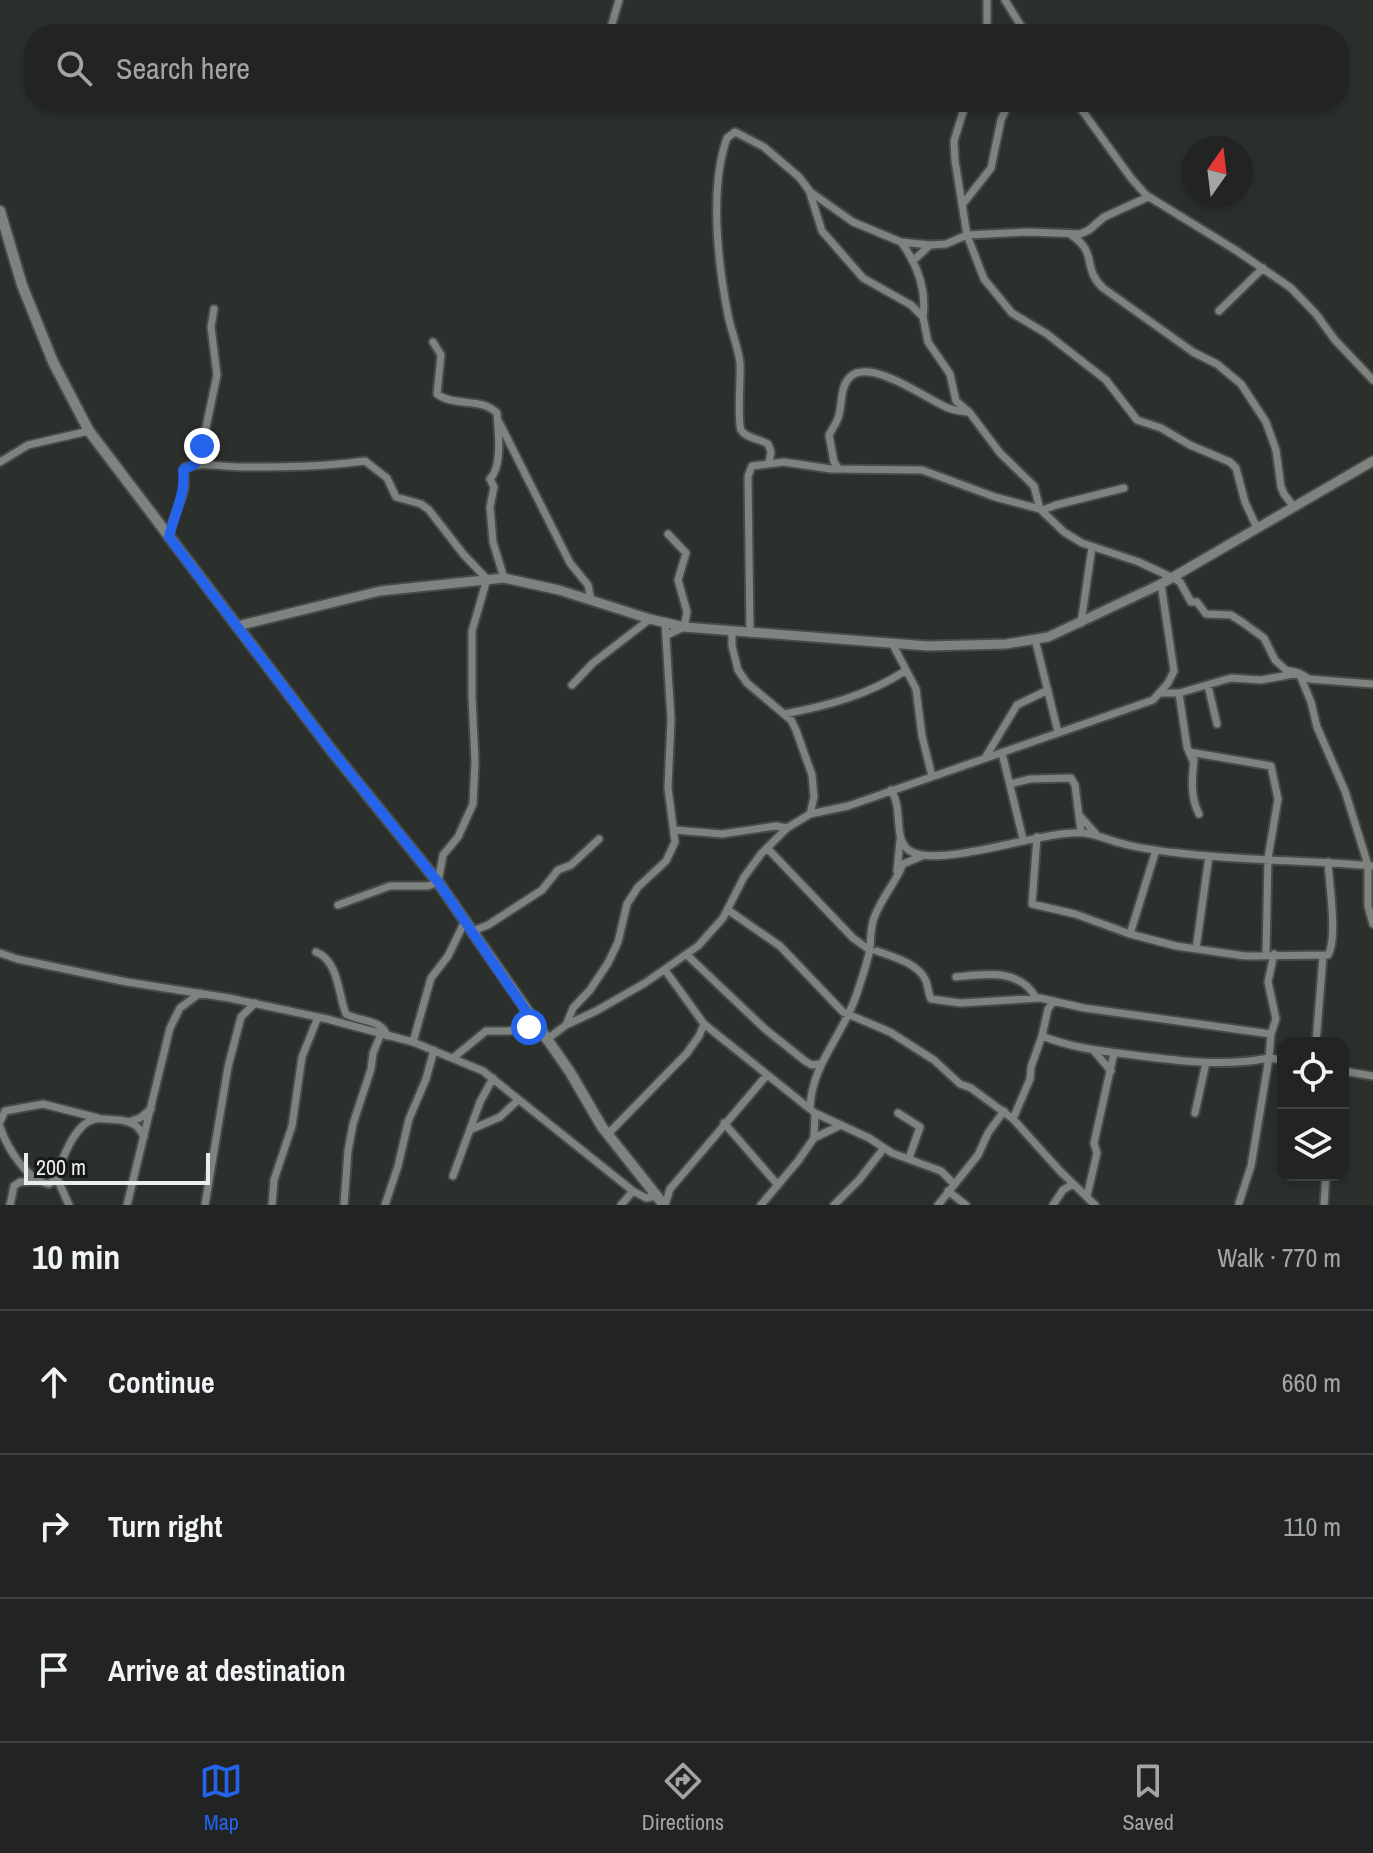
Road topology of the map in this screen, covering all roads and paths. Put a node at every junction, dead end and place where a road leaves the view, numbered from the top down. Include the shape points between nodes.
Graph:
1 (619, 0) edge
2 (987, 0) edge
3 (1005, 0) edge
4 (612, 24) edge
5 (987, 24) edge
6 (1020, 24) edge
7 (963, 112) edge
8 (1005, 112) edge
9 (1083, 112) edge
10 (809, 190) junction
11 (1148, 197) junction
12 (962, 205) junction
13 (0, 211) edge
14 (967, 235) junction
15 (1071, 235) junction
16 (901, 242) junction
17 (930, 245) junction
18 (914, 260) junction
19 (1263, 268) junction
20 (214, 309) dead end
21 (1219, 311) dead end
22 (923, 317) junction
23 (433, 342) dead end
24 (1373, 380) edge
25 (954, 397) junction
26 (929, 398) junction
27 (969, 413) junction
28 (497, 421) junction
29 (89, 431) junction
30 (1373, 461) edge
31 (0, 462) edge
32 (769, 462) junction
33 (195, 464) junction
34 (834, 467) junction
35 (1124, 488) dead end
36 (1294, 507) junction
37 (1042, 510) junction
38 (174, 514) junction
39 (155, 520) junction
40 (1257, 528) junction
41 (668, 534) dead end
42 (169, 537) junction
43 (1092, 547) junction
44 (504, 578) junction
45 (1173, 578) junction
46 (487, 579) junction
47 (1161, 584) junction
48 (591, 600) junction
49 (650, 619) junction
50 (665, 622) junction
51 (1081, 623) junction
52 (237, 626) junction
53 (684, 627) junction
54 (732, 633) junction
55 (750, 633) junction
56 (667, 635) junction
57 (1035, 639) junction
58 (892, 643) junction
59 (905, 671) junction
60 (1299, 673) junction
61 (1373, 684) edge
62 (572, 685) dead end
63 (1208, 686) junction
64 (1048, 690) junction
65 (1161, 693) junction
66 (1179, 693) junction
67 (784, 714) junction
68 (1217, 724) dead end
69 (1058, 732) junction
70 (1002, 753) junction
71 (1193, 756) junction
72 (985, 758) junction
73 (932, 776) junction
74 (1010, 784) junction
75 (891, 790) junction
76 (814, 797) junction
77 (830, 809) junction
78 (810, 814) junction
79 (1199, 814) dead end
80 (1080, 816) junction
81 (787, 828) junction
82 (675, 830) junction
83 (1081, 832) junction
84 (1096, 834) junction
85 (1037, 837) junction
86 (599, 839) dead end
87 (901, 839) junction
88 (1023, 839) junction
89 (767, 848) junction
90 (1156, 850) junction
91 (924, 855) junction
92 (1209, 856) junction
93 (1268, 858) junction
94 (1328, 862) junction
95 (1370, 866) edge
96 (894, 881) junction
97 (438, 882) junction
98 (338, 905) dead end
99 (728, 910) junction
100 (465, 920) junction
101 (1373, 924) edge
102 (473, 931) junction
103 (1130, 934) junction
104 (1196, 949) junction
105 (873, 951) junction
106 (316, 952) dead end
107 (0, 953) edge
108 (1270, 954) junction
109 (687, 955) junction
110 (1323, 956) junction
111 (665, 970) junction
112 (956, 977) dead end
113 (200, 993) junction
114 (1038, 998) junction
115 (1054, 1001) junction
116 (255, 1003) junction
117 (1048, 1009) junction
118 (848, 1015) junction
119 (318, 1017) junction
120 (535, 1024) junction
121 (704, 1024) junction
122 (566, 1025) junction
123 (1271, 1034) junction
124 (384, 1035) junction
125 (1042, 1036) junction
126 (1316, 1037) edge
127 (546, 1040) junction
128 (413, 1042) junction
129 (434, 1050) junction
130 (1093, 1050) junction
131 (1114, 1053) junction
132 (453, 1058) junction
133 (1269, 1058) junction
134 (1277, 1059) edge
135 (1206, 1063) junction
136 (819, 1064) junction
137 (1111, 1071) junction
138 (1349, 1072) edge
139 (767, 1075) junction
140 (1373, 1076) edge
141 (493, 1078) junction
142 (518, 1100) junction
143 (151, 1109) junction
144 (812, 1111) junction
145 (1004, 1111) junction
146 (898, 1113) dead end
147 (1195, 1113) dead end
148 (98, 1118) junction
149 (1013, 1119) junction
150 (129, 1122) junction
151 (724, 1123) junction
152 (0, 1125) edge
153 (839, 1126) junction
154 (472, 1129) junction
155 (608, 1134) junction
156 (144, 1137) junction
157 (814, 1138) junction
158 (884, 1148) junction
159 (909, 1158) junction
160 (1090, 1174) junction
161 (453, 1176) dead end
162 (54, 1180) junction
163 (38, 1181) junction
164 (1326, 1181) edge
165 (778, 1185) junction
166 (1074, 1185) junction
167 (951, 1187) junction
168 (670, 1189) junction
169 (635, 1193) junction
170 (1087, 1196) junction
171 (660, 1200) edge
172 (1239, 1203) edge
173 (10, 1205) edge
174 (69, 1205) edge
175 (127, 1205) edge
176 (205, 1205) edge
177 (272, 1205) edge
178 (344, 1205) edge
179 (385, 1205) edge
180 (621, 1205) edge
181 (630, 1205) edge
182 (761, 1205) edge
183 (834, 1205) edge
184 (938, 1205) edge
185 (966, 1205) edge
186 (1053, 1205) edge
187 (1095, 1205) edge
188 (1324, 1205) edge

1 - 4 street
2 - 5 street
3 - 6 street
7 - 12 street via 954,141
8 - 12 street via 991,168
9 - 11 street
10 - 16 street via 853,222
10 - 22 street via 822,231 863,278
10 - 32 street via 764,147 735,132 727,138 718,191 719,250 740,361 740,426 747,436 768,444
11 - 15 street
11 - 19 street
12 - 14 street
13 - 29 main road via 53,362
14 - 15 street
14 - 17 street
14 - 40 street via 984,279 1012,313 1106,380 1137,420 1236,468
15 - 36 street via 1087,248 1094,278 1103,288 1241,384 1266,422 1281,487
16 - 17 street
16 - 18 street
17 - 18 street
18 - 22 street via 924,293
19 - 21 street
19 - 24 street via 1291,288
20 - 33 street via 217,375
22 - 25 street via 928,342 950,374
23 - 28 street via 441,355 437,394 490,407
25 - 26 street
25 - 27 street
26 - 27 street
26 - 34 street via 873,373 850,377 829,435
27 - 37 street via 1034,486
28 - 44 street via 490,507 493,545
28 - 48 street via 570,563 588,585
29 - 31 street via 28,445
29 - 39 main road
30 - 36 street
32 - 34 street
32 - 55 street via 748,470
33 - 38 street via 183,470 184,492
33 - 46 street via 327,467 368,462 387,478 396,497 429,510
34 - 37 street via 922,470
35 - 37 street
36 - 40 street
37 - 43 street via 1064,532
38 - 39 street
38 - 42 street
39 - 42 main road
40 - 45 street
41 - 53 street via 686,553 678,580 687,612
42 - 52 main road
43 - 45 street
43 - 51 street
44 - 46 street
44 - 48 street
45 - 47 street
45 - 60 street via 1206,614 1231,615 1264,638 1286,670
46 - 52 street via 380,591
46 - 97 street via 472,631 473,804 443,855
47 - 51 street
47 - 65 street via 1174,663
48 - 49 street
49 - 50 street
49 - 62 street
50 - 53 street
50 - 56 street
51 - 57 street
52 - 97 main road
53 - 54 street
53 - 56 street
54 - 55 street
54 - 67 street via 738,670
55 - 58 street
56 - 82 street via 668,788
57 - 58 street via 966,647
57 - 64 street
58 - 59 street
59 - 67 street via 856,696
59 - 73 street via 916,689
60 - 61 street via 1317,680
60 - 63 street via 1261,680 1231,678
60 - 95 street
63 - 66 street
63 - 68 street
64 - 69 street
64 - 72 street via 1017,705
65 - 66 street
65 - 69 street via 1146,704
66 - 71 street
67 - 76 street via 810,765
69 - 70 street
70 - 72 street
70 - 74 street
71 - 79 street via 1193,800
71 - 93 street via 1271,766 1278,799
72 - 73 street
73 - 75 street
74 - 80 street via 1071,778
74 - 88 street
75 - 77 street
75 - 87 street via 898,802
76 - 77 street
76 - 78 street
77 - 78 street
78 - 81 street
80 - 83 street
80 - 84 street
81 - 82 street via 722,834
81 - 89 street
82 - 122 street via 670,856 627,904 608,963
83 - 84 street
83 - 85 street
84 - 90 street
85 - 88 street
85 - 103 street via 1032,904
86 - 102 street via 558,870 542,890
87 - 91 street via 909,850
87 - 96 street
88 - 91 street via 967,853
89 - 99 street via 744,877
89 - 105 street
90 - 92 street
90 - 103 street
91 - 96 street via 906,862
92 - 93 street
92 - 104 street
93 - 94 street
93 - 108 street
94 - 95 street
94 - 110 street via 1331,947
95 - 101 street via 1368,906
96 - 105 street via 870,931
97 - 98 street via 390,886
97 - 100 main road
99 - 109 street
99 - 118 street via 780,946
100 - 102 main road
100 - 128 street via 431,978
102 - 120 main road
103 - 104 street
104 - 108 street
105 - 114 street via 917,969 934,1001
105 - 118 street
106 - 124 street via 329,962 346,1014 378,1024
107 - 113 street
108 - 110 street
108 - 123 street via 1268,982 1276,1019
109 - 111 street
109 - 136 street via 765,1029 805,1061
110 - 126 street
111 - 121 street
111 - 122 street
112 - 114 street via 1010,977
113 - 116 street
113 - 143 street via 183,1004 170,1028
114 - 115 street
114 - 117 street
115 - 117 street
115 - 123 street
116 - 119 street
116 - 176 street via 241,1017 228,1067
117 - 125 street
118 - 136 street
118 - 145 street via 890,1032
119 - 124 street
119 - 177 street via 302,1057
120 - 127 main road
120 - 132 street via 486,1031
121 - 139 street
121 - 155 street via 687,1053
122 - 127 street
123 - 133 street
124 - 128 street
124 - 178 street via 373,1053 353,1124
125 - 130 street
125 - 149 street
127 - 155 main road
128 - 129 street
129 - 132 street
129 - 179 street
130 - 131 street
130 - 137 street
131 - 135 street
131 - 137 street
132 - 141 street
133 - 134 street
133 - 135 street
133 - 172 street via 1251,1166
135 - 147 street
136 - 144 street
137 - 160 street
138 - 140 street
139 - 144 street
139 - 151 street
141 - 142 street
141 - 154 street
142 - 154 street via 500,1117
142 - 169 street
143 - 150 street
143 - 156 street
144 - 153 street
144 - 157 street
145 - 149 street
145 - 167 street
146 - 159 street via 920,1127
148 - 150 street
148 - 152 street via 43,1104 5,1111
148 - 162 street via 80,1130
149 - 166 street
150 - 156 street via 140,1127
151 - 165 street
151 - 168 street
152 - 163 street via 7,1144
153 - 157 street
153 - 158 street
154 - 161 street
155 - 171 main road
156 - 175 street
157 - 165 street
158 - 159 street
158 - 183 street
159 - 167 street via 941,1171
160 - 166 street
160 - 170 street
162 - 163 street
162 - 174 street
163 - 173 street via 14,1186
164 - 188 street
165 - 182 street
166 - 170 street
166 - 186 street
167 - 184 street
167 - 185 street
168 - 171 street
168 - 171 street
169 - 171 street
169 - 180 street
169 - 181 street
170 - 187 street

